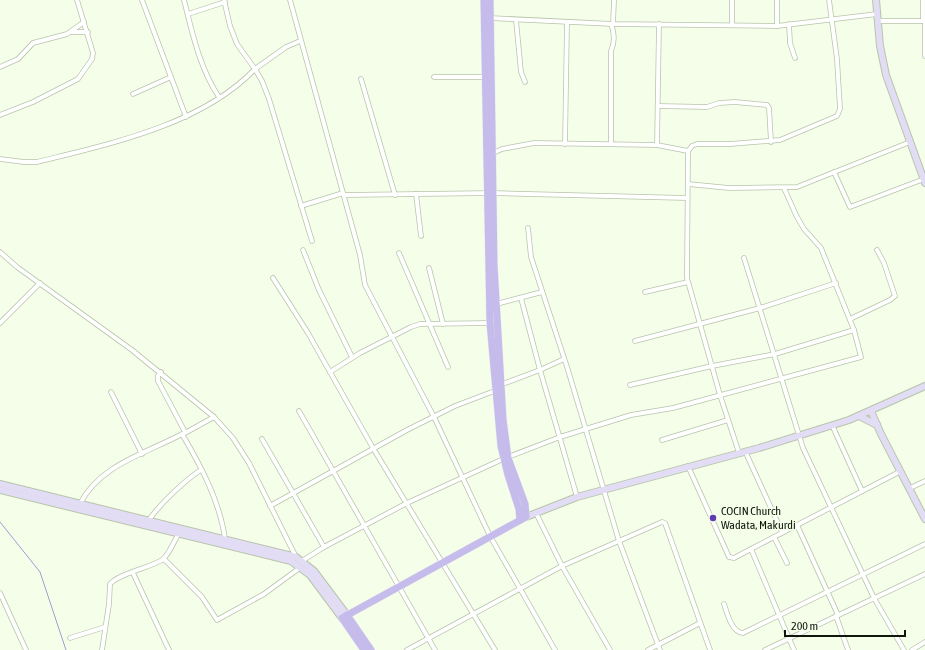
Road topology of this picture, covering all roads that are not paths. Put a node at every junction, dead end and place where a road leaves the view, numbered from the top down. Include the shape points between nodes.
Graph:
1 (77, 0) edge
2 (142, 0) edge
3 (184, 0) edge
4 (290, 0) edge
5 (484, 0) edge
6 (490, 0) edge
7 (614, 0) edge
8 (732, 0) edge
9 (777, 0) edge
10 (829, 0) edge
11 (876, 0) edge
12 (923, 0) edge
13 (225, 1) edge
14 (188, 14) junction
15 (877, 14) junction
16 (488, 18) junction
17 (831, 19) junction
18 (516, 20) junction
19 (878, 21) junction
20 (924, 21) edge
21 (84, 22) junction
22 (567, 22) junction
23 (612, 24) junction
24 (660, 24) junction
25 (789, 24) junction
26 (732, 25) junction
27 (776, 26) junction
28 (71, 32) junction
29 (88, 32) junction
30 (300, 41) junction
31 (925, 56) edge
32 (795, 58) dead end
33 (0, 67) edge
34 (255, 69) junction
35 (171, 77) junction
36 (434, 77) dead end
37 (485, 77) junction
38 (361, 78) dead end
39 (525, 82) dead end
40 (133, 94) dead end
41 (219, 97) junction
42 (658, 106) junction
43 (0, 115) edge
44 (186, 117) junction
45 (771, 142) junction
46 (910, 142) junction
47 (565, 144) junction
48 (611, 144) junction
49 (657, 145) junction
50 (688, 151) junction
51 (493, 153) junction
52 (0, 158) edge
53 (834, 172) junction
54 (924, 181) edge
55 (688, 184) junction
56 (784, 188) junction
57 (490, 192) junction
58 (344, 194) junction
59 (395, 194) junction
60 (416, 194) junction
61 (687, 198) junction
62 (301, 206) junction
63 (528, 228) dead end
64 (421, 236) dead end
65 (312, 241) dead end
66 (303, 250) dead end
67 (878, 250) dead end
68 (0, 252) edge
69 (398, 253) dead end
70 (744, 258) dead end
71 (429, 268) dead end
72 (273, 278) dead end
73 (688, 282) junction
74 (40, 283) junction
75 (836, 283) junction
76 (542, 292) junction
77 (645, 292) dead end
78 (521, 298) junction
79 (496, 304) junction
80 (760, 308) junction
81 (850, 320) junction
82 (0, 323) edge
83 (490, 323) junction
84 (700, 323) junction
85 (429, 324) junction
86 (443, 324) junction
87 (854, 330) junction
88 (393, 335) junction
89 (635, 341) dead end
90 (775, 354) junction
91 (352, 358) junction
92 (564, 359) junction
93 (712, 366) junction
94 (448, 367) dead end
95 (540, 370) junction
96 (160, 372) junction
97 (330, 372) junction
98 (782, 379) junction
99 (630, 385) dead end
100 (925, 386) edge
101 (498, 388) junction
102 (111, 392) dead end
103 (720, 395) junction
104 (299, 411) dead end
105 (871, 411) junction
106 (859, 416) junction
107 (214, 417) junction
108 (434, 417) junction
109 (728, 420) junction
110 (832, 425) junction
111 (877, 425) junction
112 (585, 429) junction
113 (184, 433) junction
114 (798, 435) junction
115 (560, 437) junction
116 (262, 438) dead end
117 (662, 440) dead end
118 (373, 448) junction
119 (742, 452) junction
120 (142, 454) junction
121 (505, 458) junction
122 (688, 466) junction
123 (201, 470) junction
124 (901, 471) junction
125 (333, 472) junction
126 (462, 478) junction
127 (925, 481) edge
128 (0, 484) edge
129 (910, 488) junction
130 (604, 489) junction
131 (0, 490) edge
132 (862, 491) junction
133 (294, 494) junction
134 (578, 497) junction
135 (407, 503) junction
136 (80, 504) junction
137 (270, 506) junction
138 (831, 507) junction
139 (536, 513) junction
140 (523, 518) junction
141 (925, 519) edge
142 (149, 520) junction
143 (797, 525) junction
144 (363, 527) junction
145 (782, 532) junction
146 (179, 533) junction
147 (490, 536) junction
148 (774, 537) junction
149 (226, 539) junction
150 (619, 541) junction
151 (925, 544) edge
152 (324, 547) junction
153 (751, 549) junction
154 (164, 559) junction
155 (300, 562) junction
156 (441, 562) junction
157 (787, 563) dead end
158 (562, 566) junction
159 (133, 573) junction
160 (862, 573) junction
161 (925, 574) edge
162 (398, 587) junction
163 (518, 589) junction
164 (828, 591) junction
165 (0, 593) edge
166 (874, 598) junction
167 (724, 604) dead end
168 (473, 614) junction
169 (780, 615) junction
170 (346, 616) junction
171 (837, 616) junction
172 (700, 623) junction
173 (105, 627) junction
174 (70, 638) dead end
175 (789, 638) junction
176 (428, 639) junction
177 (925, 642) edge
178 (658, 645) junction
179 (26, 650) edge
180 (102, 650) edge
181 (169, 650) edge
182 (364, 650) edge
183 (371, 650) edge
184 (407, 650) edge
185 (435, 650) edge
186 (495, 650) edge
187 (554, 650) edge
188 (610, 650) edge
189 (648, 650) edge
190 (660, 650) edge
191 (710, 650) edge
192 (765, 650) edge
193 (794, 650) edge
194 (848, 650) edge
195 (904, 650) edge
196 (912, 650) edge

1 - 21 street
2 - 35 street
3 - 14 street
4 - 30 street
5 - 16 main road
6 - 16 main road
7 - 23 street
8 - 26 street
9 - 27 street
10 - 17 street
11 - 15 street
12 - 20 street
13 - 14 street
13 - 34 street via 237,44
14 - 41 street via 204,67
15 - 17 street
15 - 19 street
16 - 18 street
16 - 37 main road
16 - 51 main road
17 - 25 street
17 - 45 street via 837,59 839,114 792,137
18 - 22 street
18 - 39 street via 521,72
19 - 20 street
19 - 46 street via 886,75
20 - 31 street
21 - 28 street
21 - 29 street
22 - 23 street
22 - 47 street
23 - 24 street
23 - 48 street via 614,45 611,51
24 - 26 street
24 - 42 street
25 - 27 street
25 - 32 street via 790,44
26 - 27 street
28 - 29 street
28 - 33 street via 33,43 18,59
29 - 43 street via 93,56 81,77 33,102
30 - 34 street via 286,47
30 - 58 street
34 - 41 street
34 - 62 street via 269,99
35 - 40 street
35 - 44 street
36 - 37 street
37 - 57 main road
38 - 59 street
41 - 44 street
42 - 45 street via 707,107 718,103 735,102 767,105
42 - 49 street
44 - 52 street via 135,136 37,162
45 - 50 street via 697,144
46 - 53 street
46 - 54 street
47 - 48 street
47 - 51 street via 525,144
48 - 49 street
49 - 50 street
50 - 55 street
51 - 57 main road
53 - 54 street via 849,206 852,207
53 - 56 street via 800,186
55 - 56 street via 729,188
55 - 61 street
56 - 75 street via 804,229 821,248
57 - 60 street
57 - 61 street
57 - 79 main road
57 - 83 main road
58 - 59 street
58 - 62 street
58 - 88 street via 360,254 365,285
59 - 60 street
60 - 64 street
61 - 73 street
62 - 65 street
63 - 76 street via 531,257
66 - 91 street
67 - 81 street via 895,296
68 - 74 street
69 - 85 street
70 - 80 street
71 - 86 street
72 - 97 street
73 - 77 street
73 - 84 street
74 - 82 street
74 - 96 street
75 - 80 street
75 - 81 street
76 - 78 street
76 - 92 street
78 - 79 street
78 - 95 street
79 - 101 main road
80 - 84 street
80 - 90 street
81 - 87 street
83 - 86 street
83 - 101 main road
84 - 89 street
84 - 93 street
85 - 86 street
85 - 88 street via 411,326
85 - 94 street
87 - 90 street
87 - 98 street via 862,354 860,358
88 - 91 street
88 - 108 street
90 - 93 street
90 - 98 street
91 - 97 street
92 - 95 street
92 - 112 street
93 - 99 street
93 - 103 street
95 - 101 street
95 - 115 street
96 - 107 street
96 - 113 street via 158,380
97 - 118 street
98 - 103 street
98 - 114 street
100 - 105 street
101 - 108 street
101 - 121 main road
102 - 120 street
103 - 109 street
103 - 112 street via 673,408 631,415
104 - 125 street
105 - 106 street
105 - 111 street
106 - 110 street
106 - 111 street
107 - 113 street
107 - 137 street via 240,448
108 - 118 street
108 - 126 street
109 - 117 street
109 - 119 street
110 - 114 street
110 - 132 street
111 - 124 street
112 - 115 street
112 - 130 street
113 - 120 street
113 - 123 street
114 - 119 street
114 - 138 street via 810,467
115 - 121 street
115 - 134 street
116 - 133 street
118 - 125 street
118 - 135 street
119 - 122 street
119 - 145 street
120 - 136 street via 102,476 88,489
121 - 126 street
121 - 140 main road
122 - 130 street
122 - 153 street via 729,557 734,558
123 - 142 street via 192,475
123 - 149 street
124 - 129 street
124 - 132 street
125 - 133 street
125 - 144 street
126 - 135 street
126 - 147 street
127 - 129 street
128 - 136 street
129 - 141 street
130 - 134 street
130 - 150 street
131 - 146 street
132 - 138 street
133 - 137 street
133 - 152 street
134 - 139 street
135 - 144 street
135 - 156 street
136 - 142 street
137 - 155 street
138 - 143 street
138 - 160 street
139 - 140 street
139 - 158 street
140 - 147 main road
142 - 149 street
143 - 145 street
143 - 164 street
144 - 152 street
144 - 162 street
145 - 148 street
146 - 154 street
146 - 155 street
147 - 156 main road
147 - 163 street
148 - 153 street
148 - 157 street
149 - 155 street
150 - 158 street
150 - 172 street via 664,523
150 - 178 street
151 - 160 street
152 - 155 street
153 - 169 street
154 - 155 street via 202,597 217,620 259,598
154 - 159 street
155 - 170 street
156 - 162 main road
156 - 168 street
158 - 163 street
158 - 188 street
159 - 173 street via 117,578 110,584
159 - 181 street
160 - 164 street
160 - 166 street
161 - 166 street
162 - 170 main road
162 - 176 street
163 - 168 street
163 - 187 street
164 - 169 street
164 - 171 street
165 - 179 street
166 - 171 street
166 - 195 street
167 - 169 street via 734,629 739,633
168 - 176 street
168 - 186 street
169 - 175 street
170 - 182 main road
170 - 183 main road
171 - 175 street
171 - 194 street
172 - 178 street
172 - 191 street
173 - 174 street
173 - 180 street
175 - 192 street
175 - 193 street
176 - 184 street
176 - 185 street
177 - 196 street
178 - 189 street
178 - 190 street

